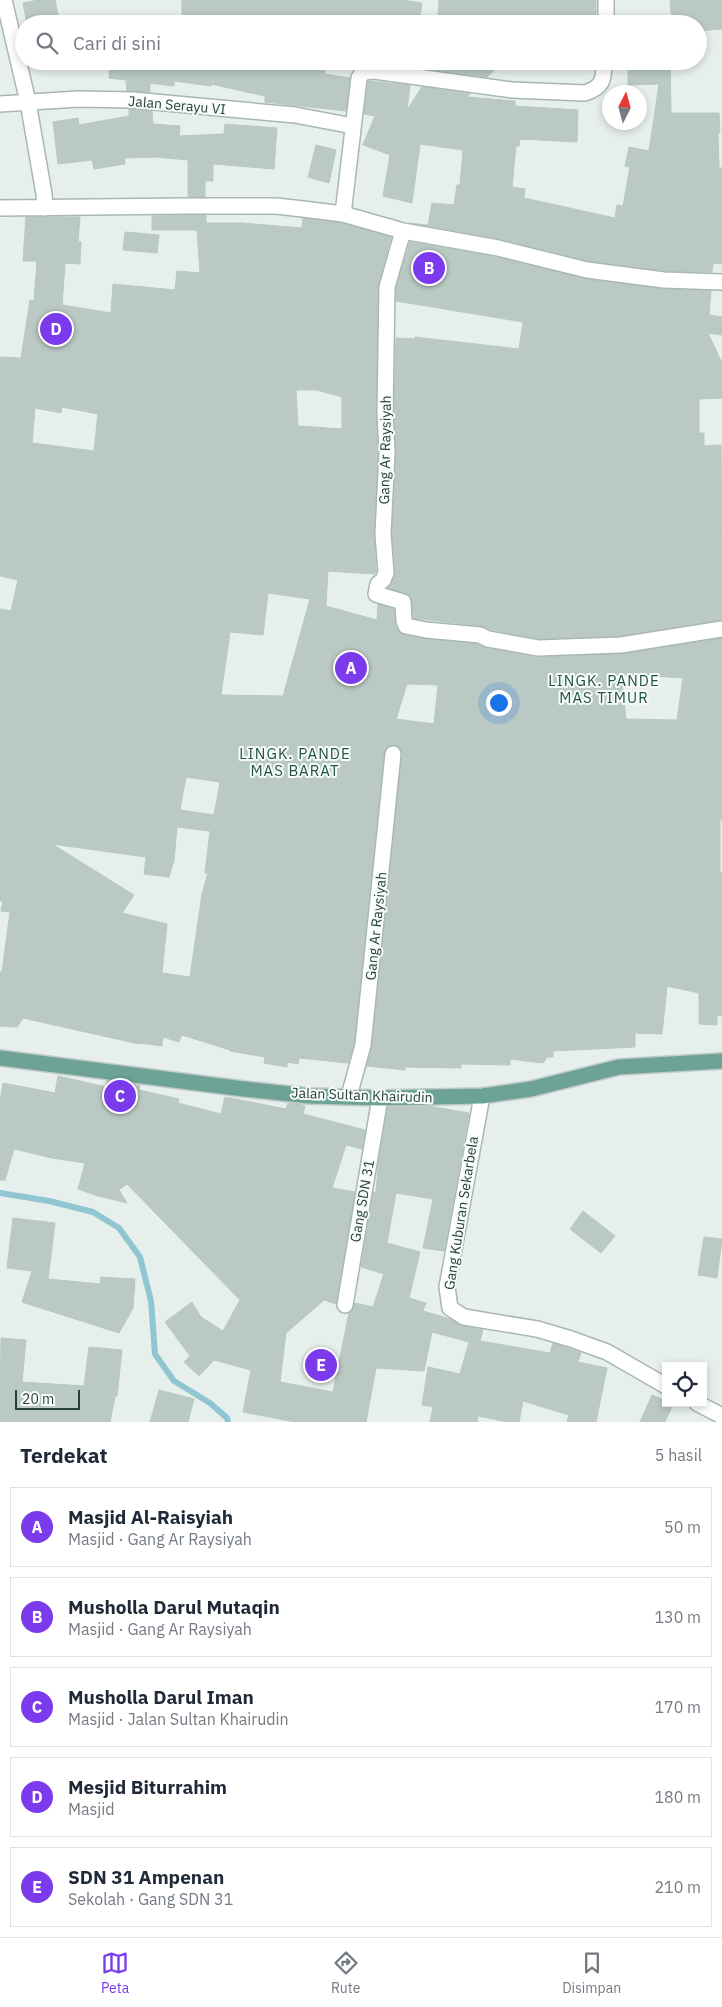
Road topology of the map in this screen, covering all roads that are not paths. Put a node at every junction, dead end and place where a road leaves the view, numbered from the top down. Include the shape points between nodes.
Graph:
1 (4, 0) edge
2 (606, 0) edge
3 (606, 15) edge
4 (15, 47) edge
5 (20, 70) edge
6 (369, 70) edge
7 (369, 70) edge
8 (603, 70) edge
9 (28, 102) junction
10 (0, 104) edge
11 (353, 126) junction
12 (0, 208) edge
13 (45, 208) junction
14 (343, 214) junction
15 (403, 231) junction
16 (722, 282) edge
17 (722, 629) edge
18 (392, 754) dead end
19 (0, 1058) edge
20 (722, 1061) edge
21 (349, 1096) junction
22 (482, 1096) junction
23 (380, 1098) junction
24 (345, 1305) dead end
25 (662, 1384) edge
26 (705, 1407) edge
27 (722, 1416) edge

1 - 4 street
2 - 3 street
5 - 9 street
6 - 11 street via 359,78
7 - 8 street via 512,90 585,93 602,83
9 - 10 street, Jalan Serayu VI
9 - 11 street, Jalan Serayu VI via 133,100 296,116
9 - 13 street
11 - 14 street
12 - 13 street
13 - 14 street via 276,206
14 - 15 street
15 - 16 street via 498,248 587,270 664,280
15 - 17 street, Gang Ar Raysiyah via 387,287 387,452 383,534 386,573 378,584 378,596 403,602 406,626 480,635 538,648 621,645
18 - 21 street, Gang Ar Raysiyah via 363,1045
19 - 21 main road, Jalan Sultan Khairudin via 244,1089 309,1096
20 - 22 main road, Jalan Sultan Khairudin via 619,1067 531,1089
21 - 23 main road, Jalan Sultan Khairudin
22 - 23 main road, Jalan Sultan Khairudin
22 - 25 street, Gang Kuburan Sekarbela via 447,1287 450,1308 464,1317 538,1329 572,1339 607,1352
23 - 24 street, Gang SDN 31
26 - 27 street

